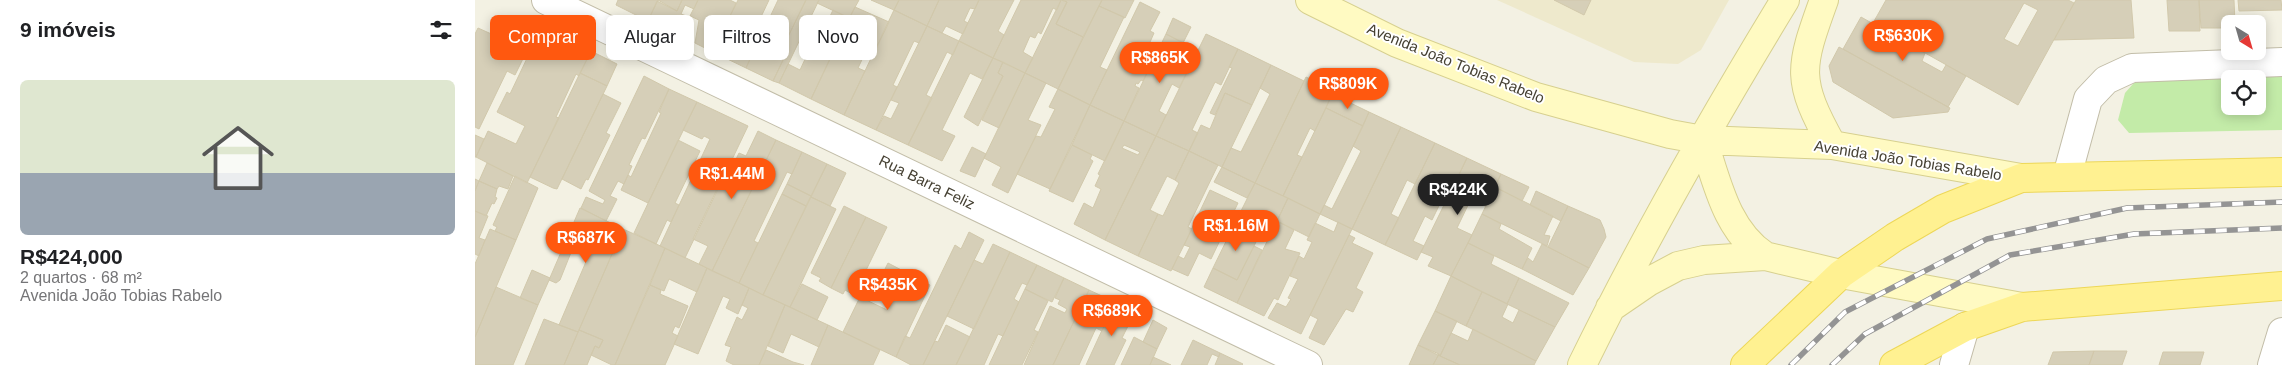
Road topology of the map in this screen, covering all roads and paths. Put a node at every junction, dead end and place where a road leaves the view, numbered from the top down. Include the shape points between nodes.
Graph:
1 (546, 0) edge
2 (1310, 0) edge
3 (1785, 0) edge
4 (1824, 0) edge
5 (2282, 62) edge
6 (1703, 140) junction
7 (1832, 145) junction
8 (2282, 172) edge
9 (2067, 176) junction
10 (2021, 178) junction
11 (1765, 256) junction
12 (1841, 274) junction
13 (2282, 286) edge
14 (2021, 306) junction
15 (1610, 308) junction
16 (1965, 327) junction
17 (2282, 332) edge
18 (1308, 365) edge
19 (1582, 365) edge
20 (1745, 365) edge
21 (1894, 365) edge
22 (1954, 365) edge
23 (2272, 365) edge

1 - 18 street, Rua Barra Feliz
2 - 6 street, Avenida João Tobias Rabelo via 1397,42 1536,98
3 - 6 street
4 - 7 street via 1804,66 1805,87
5 - 9 street via 2132,68 2106,80 2088,99
6 - 7 street, Avenida João Tobias Rabelo
6 - 11 street via 1730,216 1746,240
6 - 15 street
7 - 10 street, Avenida João Tobias Rabelo
8 - 9 main road
9 - 10 main road
10 - 12 main road via 1943,209 1895,236
11 - 12 street
11 - 15 street via 1704,260 1678,266
12 - 14 street
12 - 20 main road
13 - 14 main road
14 - 16 main road
15 - 19 street
16 - 21 main road
16 - 22 street
17 - 23 street

